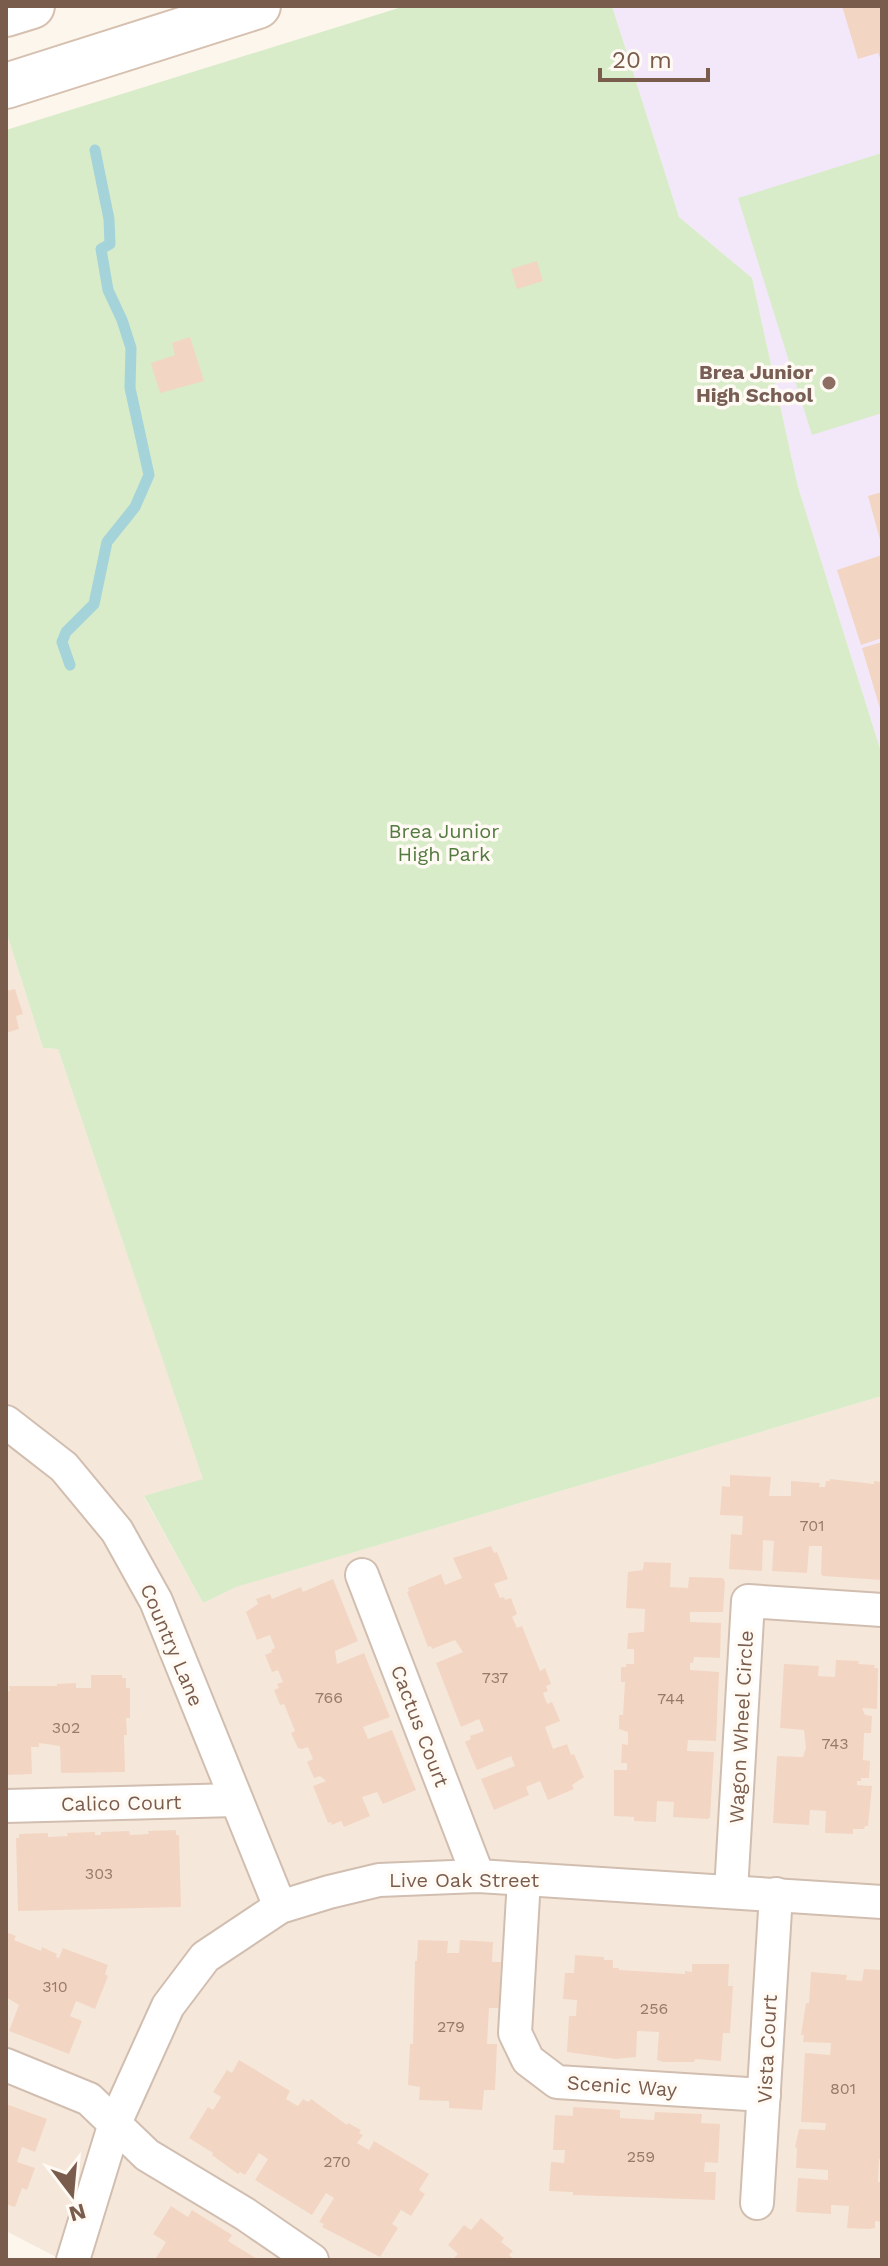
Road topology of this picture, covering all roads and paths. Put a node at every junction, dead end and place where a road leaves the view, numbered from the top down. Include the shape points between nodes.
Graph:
1 (32, 6) edge
2 (258, 6) edge
3 (6, 14) edge
4 (6, 86) edge
5 (6, 1422) edge
6 (362, 1575) dead end
7 (882, 1610) edge
8 (236, 1800) junction
9 (6, 1806) edge
10 (478, 1876) junction
11 (524, 1879) junction
12 (731, 1891) junction
13 (776, 1894) junction
14 (882, 1902) edge
15 (280, 1907) junction
16 (6, 2065) edge
17 (764, 2095) junction
18 (115, 2123) junction
19 (757, 2203) dead end
20 (73, 2260) edge
21 (312, 2260) edge

1 - 3 main road
2 - 4 main road
5 - 8 street, Country Lane via 64,1467 117,1531 156,1601
6 - 10 street, Cactus Court
7 - 12 street, Wagon Wheel Circle via 748,1601
8 - 9 street, Calico Court
8 - 15 street, Country Lane
10 - 11 street, Live Oak Street
10 - 15 street, Live Oak Street via 379,1880
11 - 12 street, Live Oak Street
11 - 17 street, Scenic Way via 515,2033 528,2060 557,2082
12 - 13 street, Live Oak Street
13 - 14 street, Live Oak Street
13 - 17 street, Vista Court
15 - 18 street, Live Oak Street via 205,1957 168,2006
16 - 18 street via 89,2099
17 - 19 street, Vista Court
18 - 20 street, Live Oak Street
18 - 21 street via 147,2155

